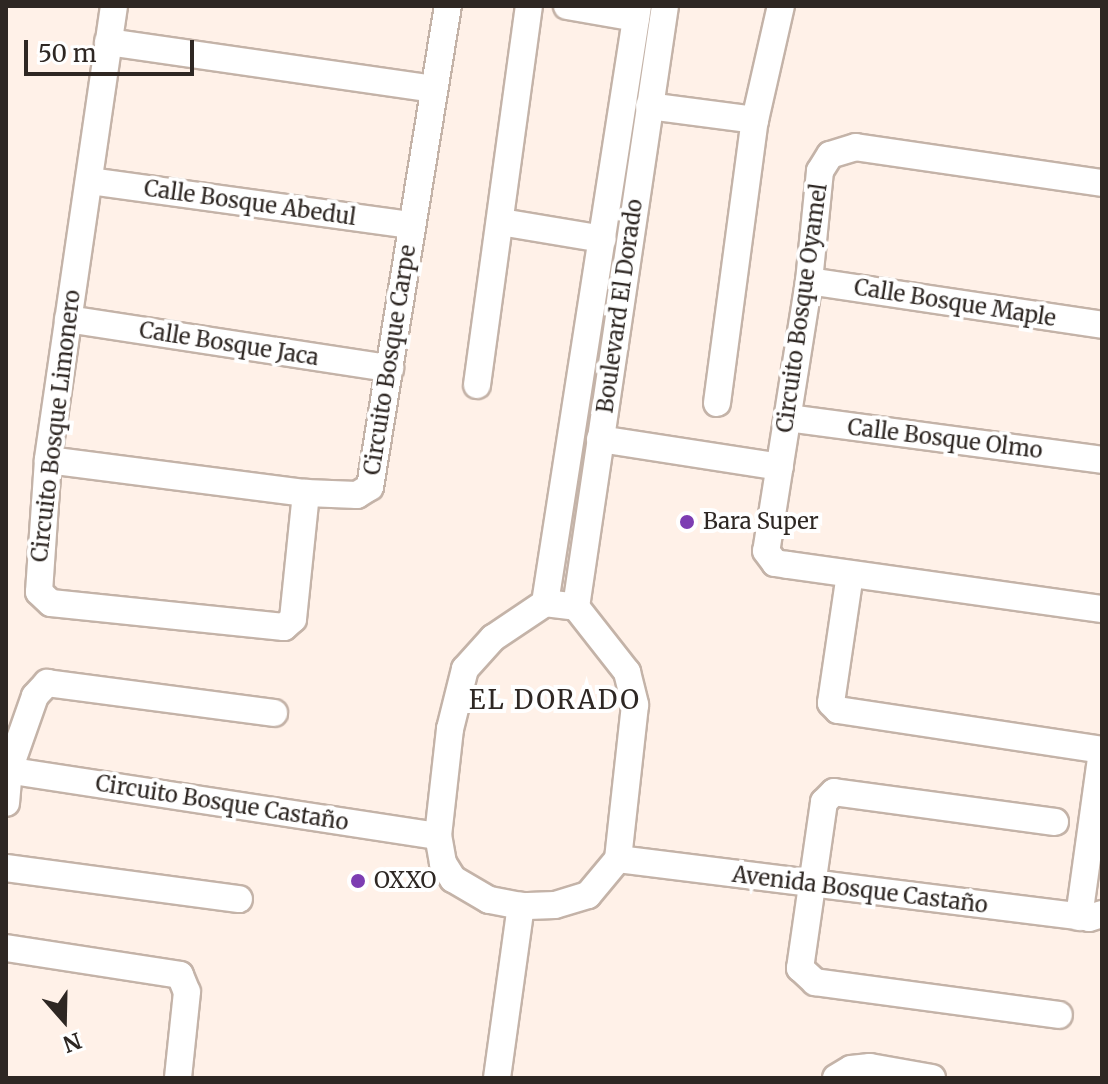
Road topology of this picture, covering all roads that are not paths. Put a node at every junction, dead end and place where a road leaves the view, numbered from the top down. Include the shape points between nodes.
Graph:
1 (114, 6) edge
2 (448, 6) edge
3 (529, 6) edge
4 (567, 6) edge
5 (665, 6) edge
6 (781, 6) edge
7 (637, 12) edge
8 (108, 42) junction
9 (433, 89) junction
10 (649, 106) junction
11 (755, 120) junction
12 (89, 181) junction
13 (1102, 183) edge
14 (501, 222) junction
15 (411, 225) junction
16 (603, 239) junction
17 (809, 281) junction
18 (68, 319) junction
19 (1102, 325) edge
20 (390, 368) junction
21 (477, 385) dead end
22 (717, 403) dead end
23 (788, 418) junction
24 (600, 439) junction
25 (48, 460) junction
26 (1102, 460) edge
27 (780, 467) junction
28 (306, 493) junction
29 (850, 574) junction
30 (545, 603) junction
31 (576, 607) junction
32 (1102, 609) edge
33 (274, 713) dead end
34 (1102, 751) edge
35 (7, 770) edge
36 (6, 803) edge
37 (1055, 822) dead end
38 (438, 836) junction
39 (618, 859) junction
40 (6, 868) edge
41 (814, 885) junction
42 (239, 899) dead end
43 (521, 906) junction
44 (1091, 916) edge
45 (6, 948) edge
46 (1059, 1015) dead end
47 (178, 1078) edge
48 (497, 1078) edge
49 (836, 1078) edge
50 (932, 1078) edge

1 - 8 street, Circuito Bosque Limonero
2 - 9 street, Circuito Bosque Carpe
3 - 14 street
4 - 7 street
5 - 10 street, Boulevard El Dorado
6 - 11 street
7 - 16 street, Boulevard El Dorado
8 - 9 street
8 - 12 street, Circuito Bosque Limonero
9 - 15 street, Circuito Bosque Carpe
10 - 11 street
10 - 24 street, Boulevard El Dorado
11 - 22 street
12 - 15 street, Calle Bosque Abedul
12 - 18 street, Circuito Bosque Limonero
13 - 17 street, Circuito Bosque Oyamel via 856,147 838,150 820,171
14 - 16 street
14 - 21 street
15 - 20 street, Circuito Bosque Carpe
16 - 30 street, Boulevard El Dorado
17 - 19 street, Calle Bosque Maple
17 - 23 street, Circuito Bosque Oyamel
18 - 20 street, Calle Bosque Jaca
18 - 25 street, Circuito Bosque Limonero
20 - 28 street, Circuito Bosque Carpe via 370,487 357,495
23 - 26 street, Calle Bosque Olmo
23 - 27 street, Circuito Bosque Oyamel
24 - 27 street
24 - 31 street, Boulevard El Dorado
25 - 28 street, Circuito Bosque Carpe
25 - 28 street, Circuito Bosque Limonero via 37,582 47,602 289,625
27 - 29 street, Circuito Bosque Oyamel via 766,555 775,563
29 - 32 street, Circuito Bosque Oyamel
29 - 34 street via 831,703 838,710
30 - 31 street
30 - 38 street via 493,638 465,669 450,729
31 - 39 street via 627,672 633,688
33 - 35 street via 47,683 35,696
34 - 44 street
35 - 36 street
35 - 38 street, Circuito Bosque Castaño
37 - 41 street via 834,792 824,802
38 - 43 street via 443,863 453,879 478,896
39 - 41 street, Avenida Bosque Castaño
39 - 43 street via 588,895 555,905
40 - 42 street
41 - 44 street, Avenida Bosque Castaño
41 - 46 street via 800,968 810,981
43 - 48 street
45 - 47 street via 180,975 187,992
49 - 50 street via 870,1067

